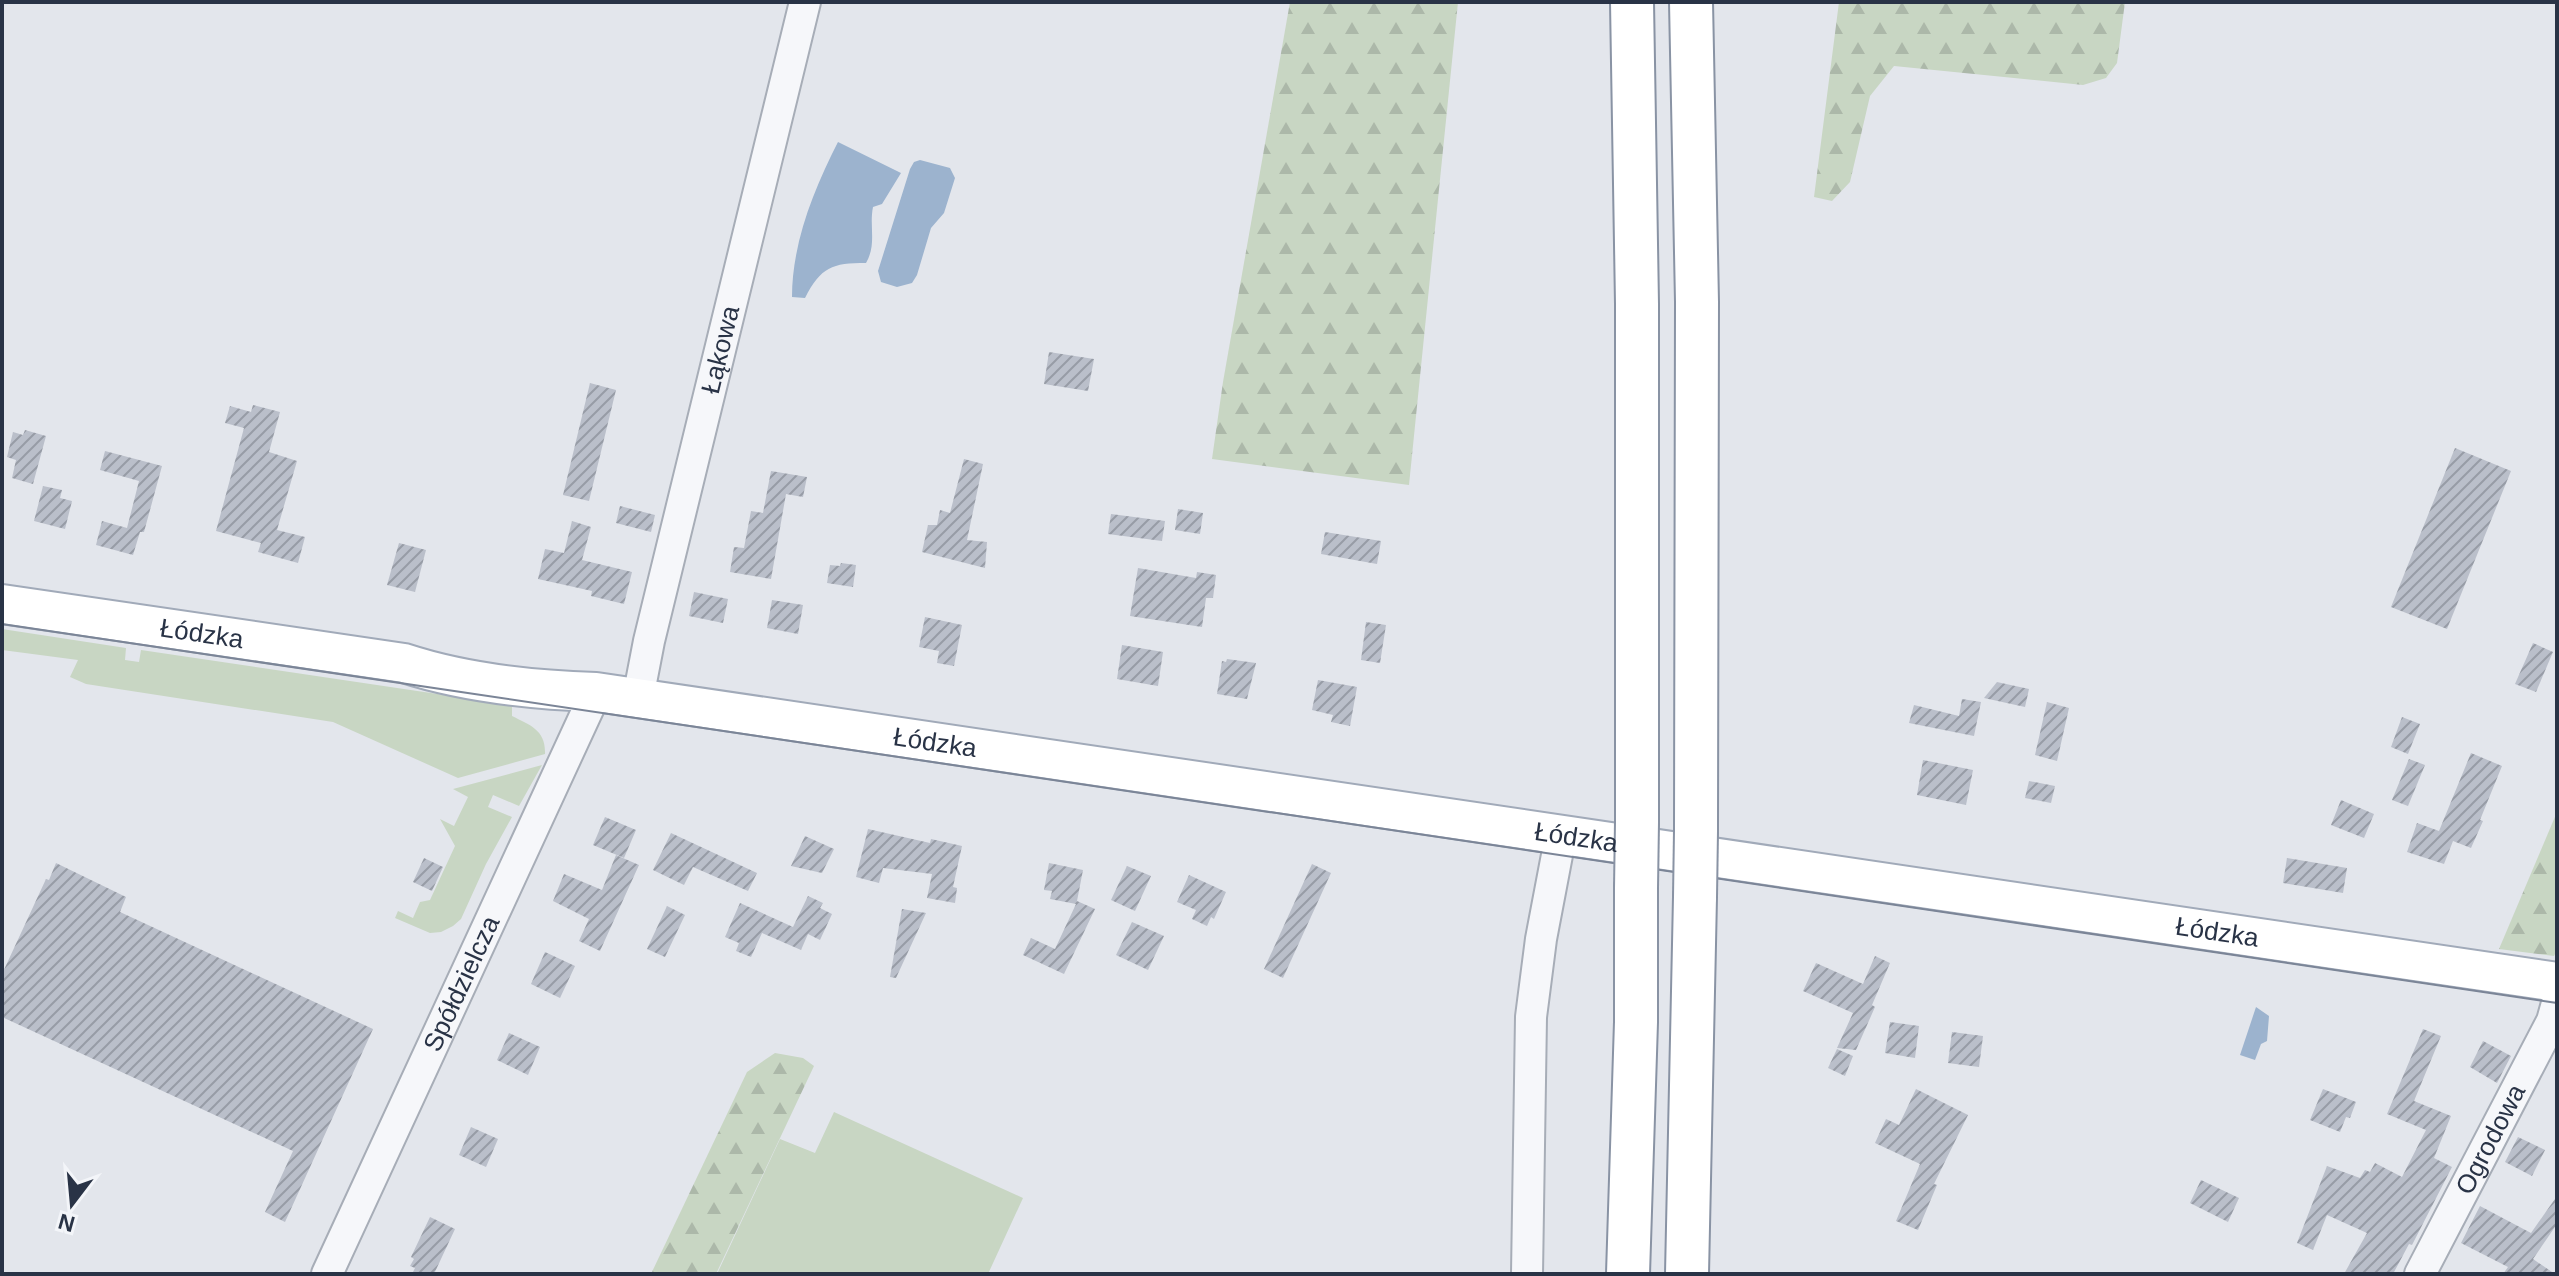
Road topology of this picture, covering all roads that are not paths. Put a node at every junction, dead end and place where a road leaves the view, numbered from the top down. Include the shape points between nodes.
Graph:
1 (805, 2) edge
2 (1632, 2) edge
3 (1691, 2) edge
4 (2, 604) edge
5 (596, 692) junction
6 (638, 698) junction
7 (1561, 834) junction
8 (2557, 982) edge
9 (2557, 1003) edge
10 (327, 1274) edge
11 (1527, 1274) edge
12 (1628, 1274) edge
13 (1687, 1274) edge
14 (2420, 1274) edge

1 - 6 street, Łąkowa
2 - 12 highway, bridge via 1637,822
3 - 13 highway, bridge via 1697,302 1696,831
4 - 5 main road, Łódzka via 404,663 525,666
5 - 6 main road, Łódzka
5 - 10 street, Spółdzielcza
6 - 7 main road, Łódzka
7 - 8 main road, Łódzka
7 - 11 street via 1531,1017
9 - 14 street, Ogrodowa

